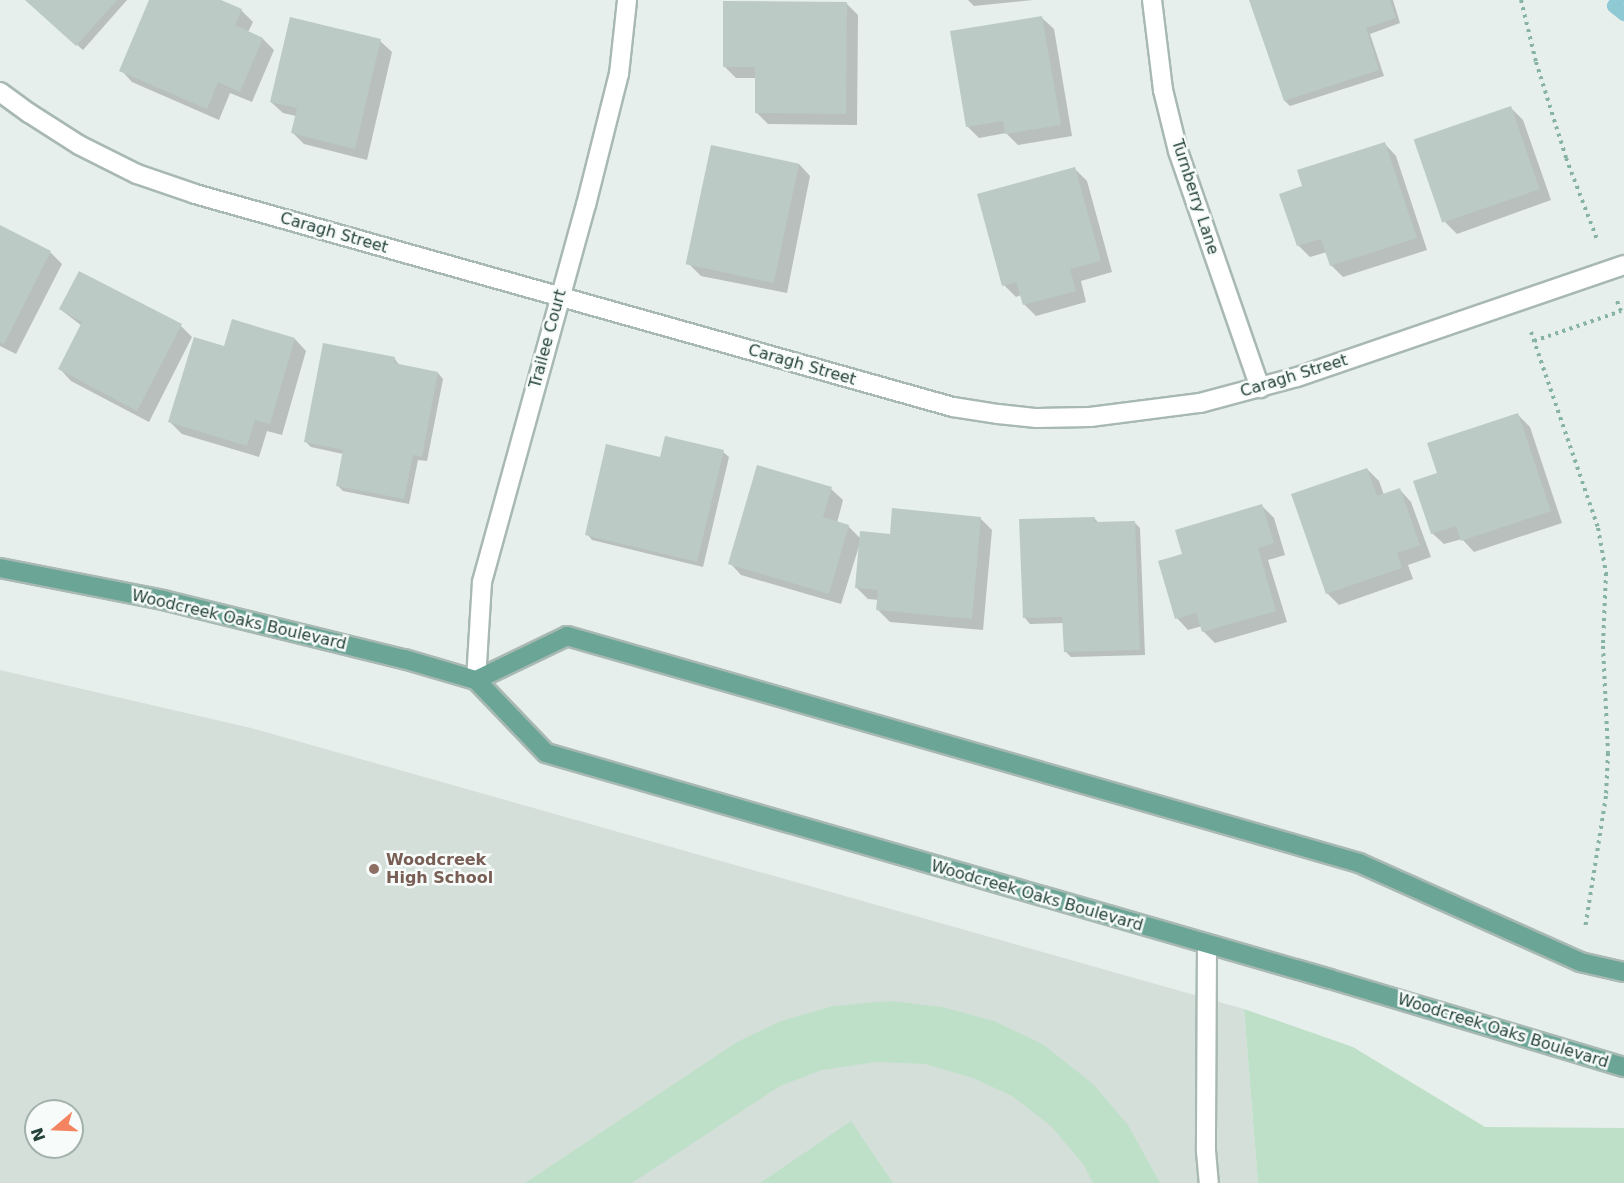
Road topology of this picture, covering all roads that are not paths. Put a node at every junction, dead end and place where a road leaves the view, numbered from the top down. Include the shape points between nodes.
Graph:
1 (627, 0) edge
2 (1152, 0) edge
3 (0, 92) edge
4 (1615, 267) edge
5 (560, 297) junction
6 (1260, 388) junction
7 (0, 568) edge
8 (476, 680) junction
9 (1208, 944) junction
10 (1624, 972) edge
11 (1624, 1067) edge
12 (1209, 1183) edge

1 - 5 street, Trailee Court via 619,74
2 - 6 street, Turnberry Lane via 1163,90 1178,151
3 - 5 street, Caragh Street via 79,145 137,174 195,194
4 - 6 street, Caragh Street
5 - 6 street, Caragh Street via 953,407 998,414 1037,418 1144,412
5 - 8 street, Trailee Court via 482,582
7 - 8 main road, Woodcreek Oaks Boulevard via 163,600
8 - 9 main road, Woodcreek Oaks Boulevard via 546,753
8 - 10 main road via 567,636 1359,862 1580,962
9 - 11 main road, Woodcreek Oaks Boulevard
9 - 12 street

